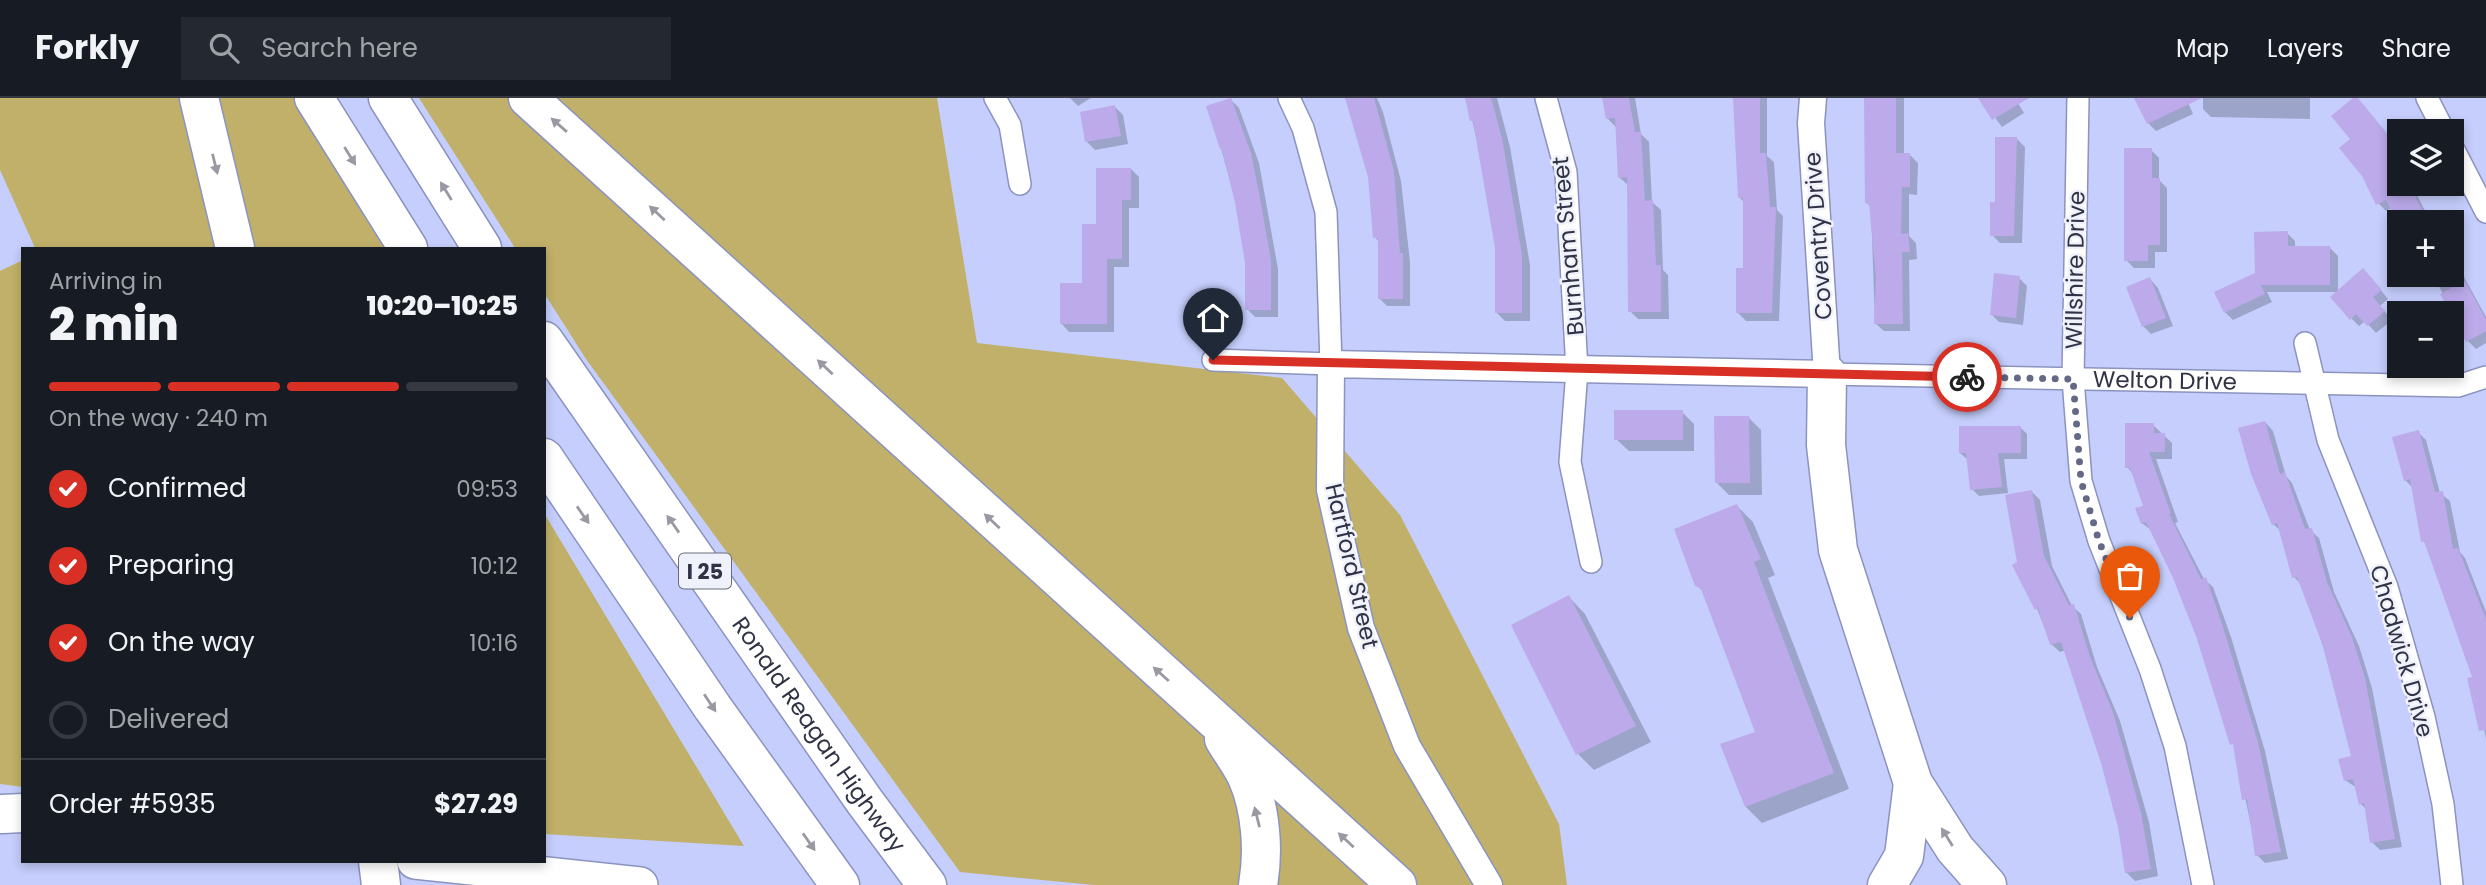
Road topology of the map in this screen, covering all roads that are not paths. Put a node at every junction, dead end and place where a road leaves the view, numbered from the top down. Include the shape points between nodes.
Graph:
1 (199, 98) edge
2 (314, 98) edge
3 (388, 98) edge
4 (527, 98) edge
5 (995, 98) edge
6 (1289, 98) edge
7 (1546, 98) edge
8 (1813, 98) edge
9 (2078, 98) edge
10 (2427, 98) edge
11 (2438, 119) edge
12 (2464, 169) edge
13 (1020, 184) dead end
14 (2486, 212) edge
15 (235, 247) edge
16 (407, 247) edge
17 (481, 247) edge
18 (2305, 343) dead end
19 (546, 344) edge
20 (1213, 360) dead end
21 (1331, 364) junction
22 (1577, 370) junction
23 (1827, 374) junction
24 (2486, 377) edge
25 (2073, 379) junction
26 (2316, 384) junction
27 (546, 461) edge
28 (1591, 562) dead end
29 (1212, 720) junction
30 (1913, 783) junction
31 (378, 863) edge
32 (434, 863) edge
33 (381, 885) edge
34 (640, 885) edge
35 (840, 885) edge
36 (927, 885) edge
37 (1258, 885) edge
38 (1397, 885) edge
39 (1489, 885) edge
40 (1887, 885) edge
41 (1987, 885) edge
42 (2203, 885) edge
43 (2452, 885) edge

1 -> 15 highway
2 -> 16 highway
17 -> 3 highway
29 -> 4 highway
5 - 13 street via 1010,125
6 - 21 street, Hartford Street via 1303,128 1326,212
7 - 22 street, Burnham Street via 1566,172
8 - 23 street, Coventry Drive
9 - 25 street, Willshire Drive
10 - 11 street
12 - 14 street
18 - 26 street, Chadwick Drive
36 -> 19 highway, Ronald Reagan Highway / I 25
20 - 21 street, Welton Drive
21 - 22 street, Welton Drive
21 - 39 street, Hartford Street via 1330,490 1361,628 1407,746
22 - 23 street, Welton Drive
22 - 28 street, Burnham Street via 1570,462
23 - 25 street, Welton Drive
23 - 30 highway via 1826,445 1838,550
24 - 26 street, Welton Drive via 2458,386
25 - 26 street, Welton Drive
25 - 42 street, Willshire Drive via 2081,481 2175,746
26 - 43 street, Chadwick Drive via 2328,440 2387,587 2424,718 2443,804
27 -> 35 highway
37 -> 29 highway via 1260,829 1247,778
38 -> 29 highway
30 - 40 highway via 1904,856
41 -> 30 highway via 1955,849
31 - 33 highway
32 - 34 highway

